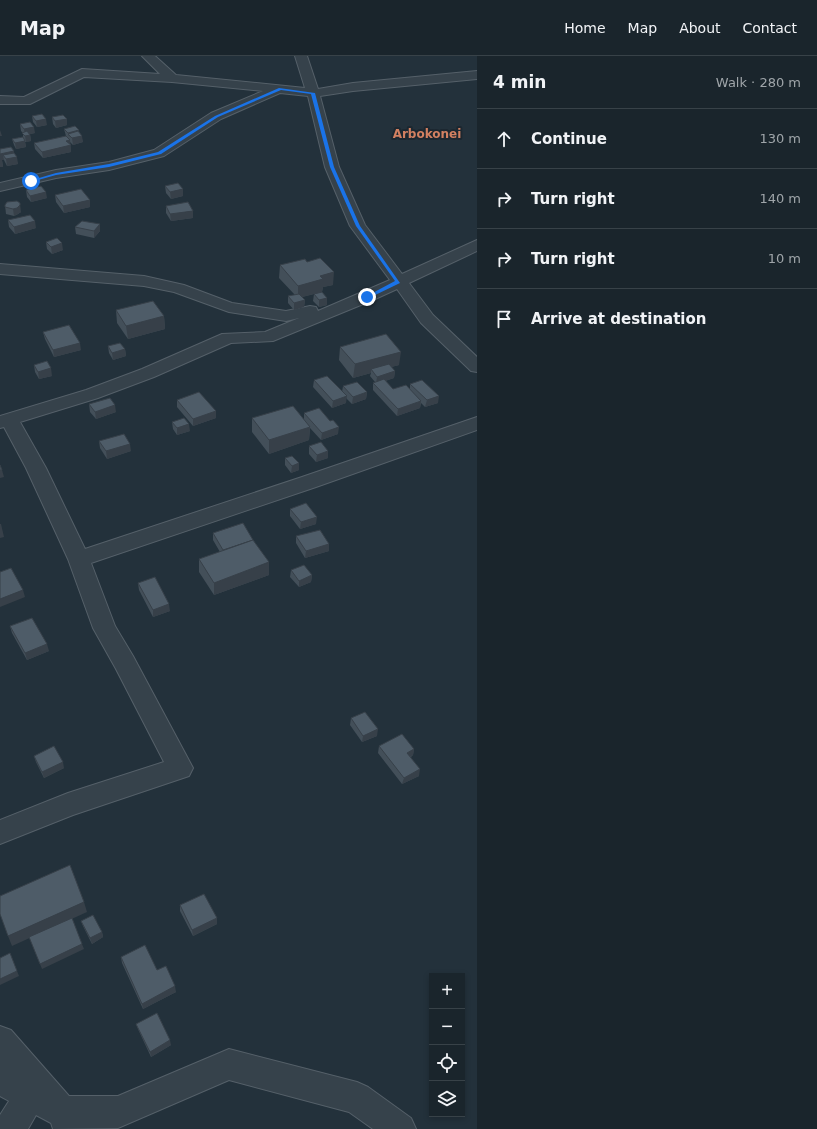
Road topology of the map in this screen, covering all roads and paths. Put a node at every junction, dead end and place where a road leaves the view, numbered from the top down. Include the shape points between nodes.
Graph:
1 (148, 56) edge
2 (301, 56) edge
3 (477, 75) edge
4 (172, 78) junction
5 (280, 89) junction
6 (313, 93) junction
7 (0, 100) edge
8 (0, 187) edge
9 (477, 245) edge
10 (0, 269) edge
11 (398, 282) junction
12 (367, 297) junction
13 (477, 367) edge
14 (4, 421) edge
15 (477, 423) edge
16 (79, 559) junction
17 (0, 832) edge
18 (0, 1041) edge
19 (0, 1079) edge
20 (33, 1087) junction
21 (66, 1121) edge
22 (10, 1129) edge
23 (400, 1129) edge

1 - 4 street
2 - 6 street
3 - 6 street
4 - 5 street
4 - 7 street via 82,73 26,101
5 - 6 street
5 - 8 street via 216,116 159,153 109,166 56,174
6 - 11 street via 332,167 346,200 358,226
9 - 11 street
10 - 12 street via 144,280 178,288 229,307 286,316
11 - 12 street
11 - 13 street via 427,320
12 - 14 street via 268,337 228,338 113,386
14 - 16 street via 36,468
15 - 16 street
16 - 17 street via 104,628 125,662 180,768 68,805
18 - 20 street
19 - 20 street
20 - 21 street
20 - 22 street
21 - 23 street via 118,1112 229,1064 357,1098

